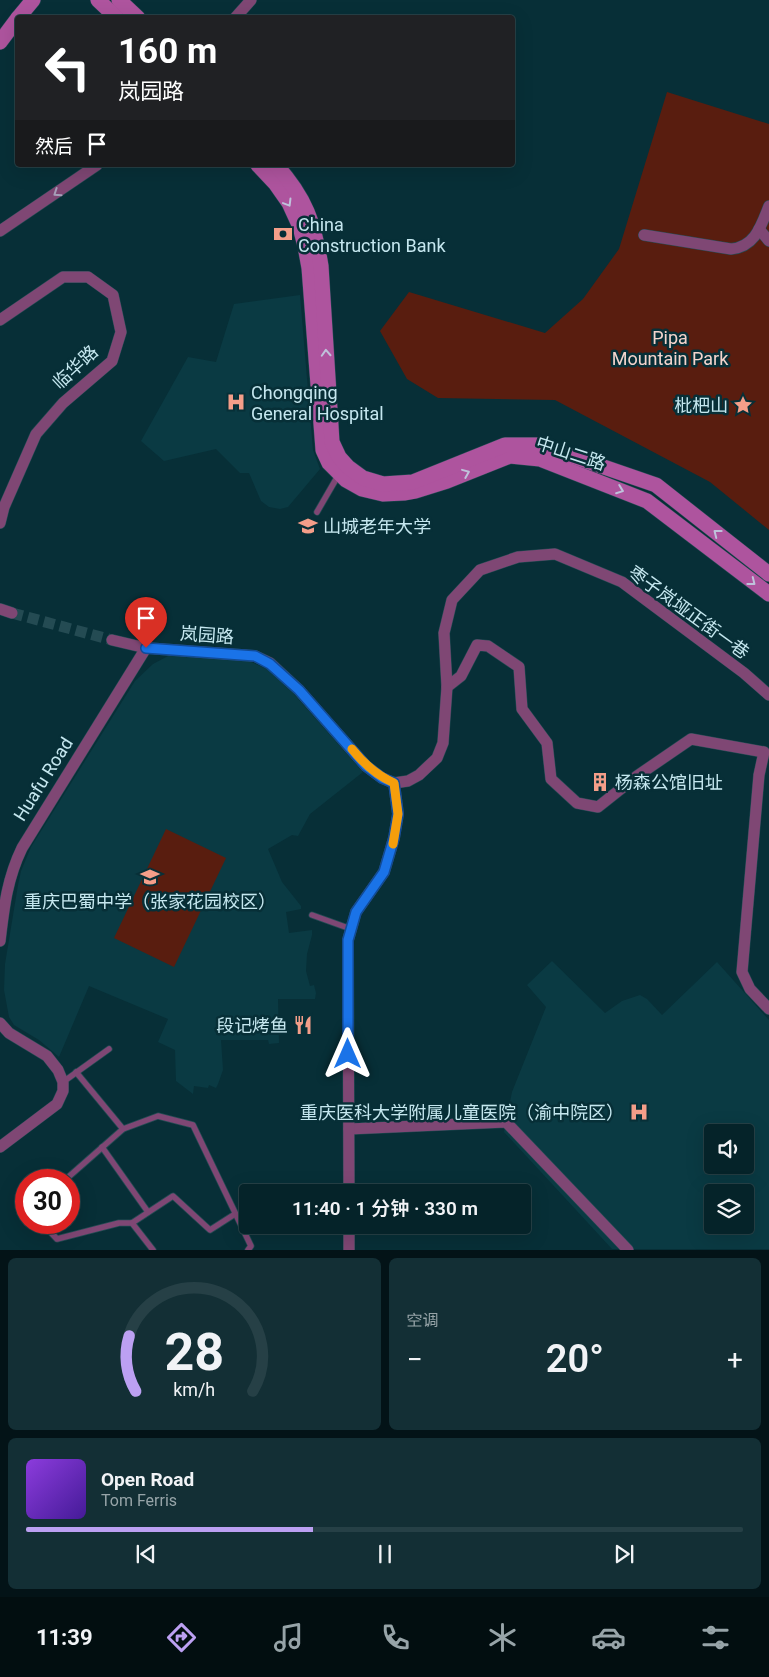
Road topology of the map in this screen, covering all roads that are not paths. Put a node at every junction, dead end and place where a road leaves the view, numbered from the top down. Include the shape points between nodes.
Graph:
1 (33, 0) edge
2 (98, 0) edge
3 (119, 0) edge
4 (251, 0) edge
5 (20, 15) edge
6 (114, 15) edge
7 (135, 15) edge
8 (237, 15) edge
9 (15, 22) edge
10 (0, 42) edge
11 (94, 167) edge
12 (260, 167) edge
13 (278, 167) edge
14 (769, 206) edge
15 (760, 229) junction
16 (0, 231) edge
17 (644, 235) dead end
18 (769, 241) edge
19 (0, 320) edge
20 (343, 470) junction
21 (317, 512) dead end
22 (0, 523) edge
23 (769, 574) edge
24 (769, 594) edge
25 (0, 608) edge
26 (12, 613) tunnel mouth
27 (112, 640) tunnel mouth
28 (146, 648) junction
29 (447, 687) junction
30 (769, 695) edge
31 (767, 752) edge
32 (394, 783) junction
33 (312, 915) dead end
34 (351, 929) junction
35 (0, 941) edge
36 (769, 1009) edge
37 (0, 1023) edge
38 (109, 1049) dead end
39 (76, 1072) junction
40 (63, 1082) junction
41 (123, 1129) junction
42 (349, 1129) junction
43 (102, 1147) junction
44 (0, 1148) edge
45 (77, 1169) edge
46 (349, 1184) edge
47 (148, 1212) junction
48 (235, 1214) junction
49 (132, 1223) junction
50 (80, 1233) edge
51 (52, 1234) edge
52 (78, 1234) edge
53 (349, 1234) edge
54 (152, 1250) edge
55 (248, 1250) edge
56 (349, 1250) edge
57 (628, 1250) edge

1 - 5 main road
2 - 6 main road
3 - 7 main road
4 - 8 street
9 - 10 main road
11 -> 16 street
12 -> 20 main road via 289,203 300,227 309,268 322,443 326,457
20 -> 13 main road via 332,442 318,242 301,196
14 - 15 street
15 - 17 street via 749,244 731,249
15 - 18 street
19 - 22 street, 临华路 via 63,277 88,277 113,294 120,332 112,361 63,403 36,434
20 - 21 lane
23 -> 20 main road, 中山二路 via 656,485 540,446 505,445 413,482 383,484
20 -> 24 main road, 中山二路 via 353,485 373,492 404,494 448,481 510,456 540,459 647,500
25 - 26 street
27 - 28 street, 岚园路
28 - 32 street, 岚园路 via 263,659 299,690 366,766
28 - 35 street, Huafu Road via 22,848 6,893
29 - 30 street, 枣子岚垭正街一巷 via 444,633 452,600 480,570 518,558 555,554 622,582
29 - 31 street via 461,676 477,645 488,646 519,667 522,709 547,743 552,779 577,803 598,807 691,739
29 - 32 street, 枣子岚垭正街一巷 via 443,743 437,758 419,775
31 - 36 street via 759,775 742,972 750,989
32 - 34 street via 398,814 384,872 356,912
33 - 34 lane
34 - 42 street via 348,940
37 - 40 street via 9,1033 47,1056
38 - 39 lane
39 - 40 lane
39 - 41 lane
40 - 44 street via 57,1104
41 - 43 lane
41 - 48 lane via 158,1116 193,1125
42 - 46 street
42 - 57 street via 506,1122
43 - 45 lane
43 - 47 lane
47 - 48 lane via 173,1196 210,1230
47 - 49 lane
48 - 55 lane via 251,1246
49 - 50 lane
49 - 54 lane
51 - 52 lane via 57,1239
53 - 56 street

